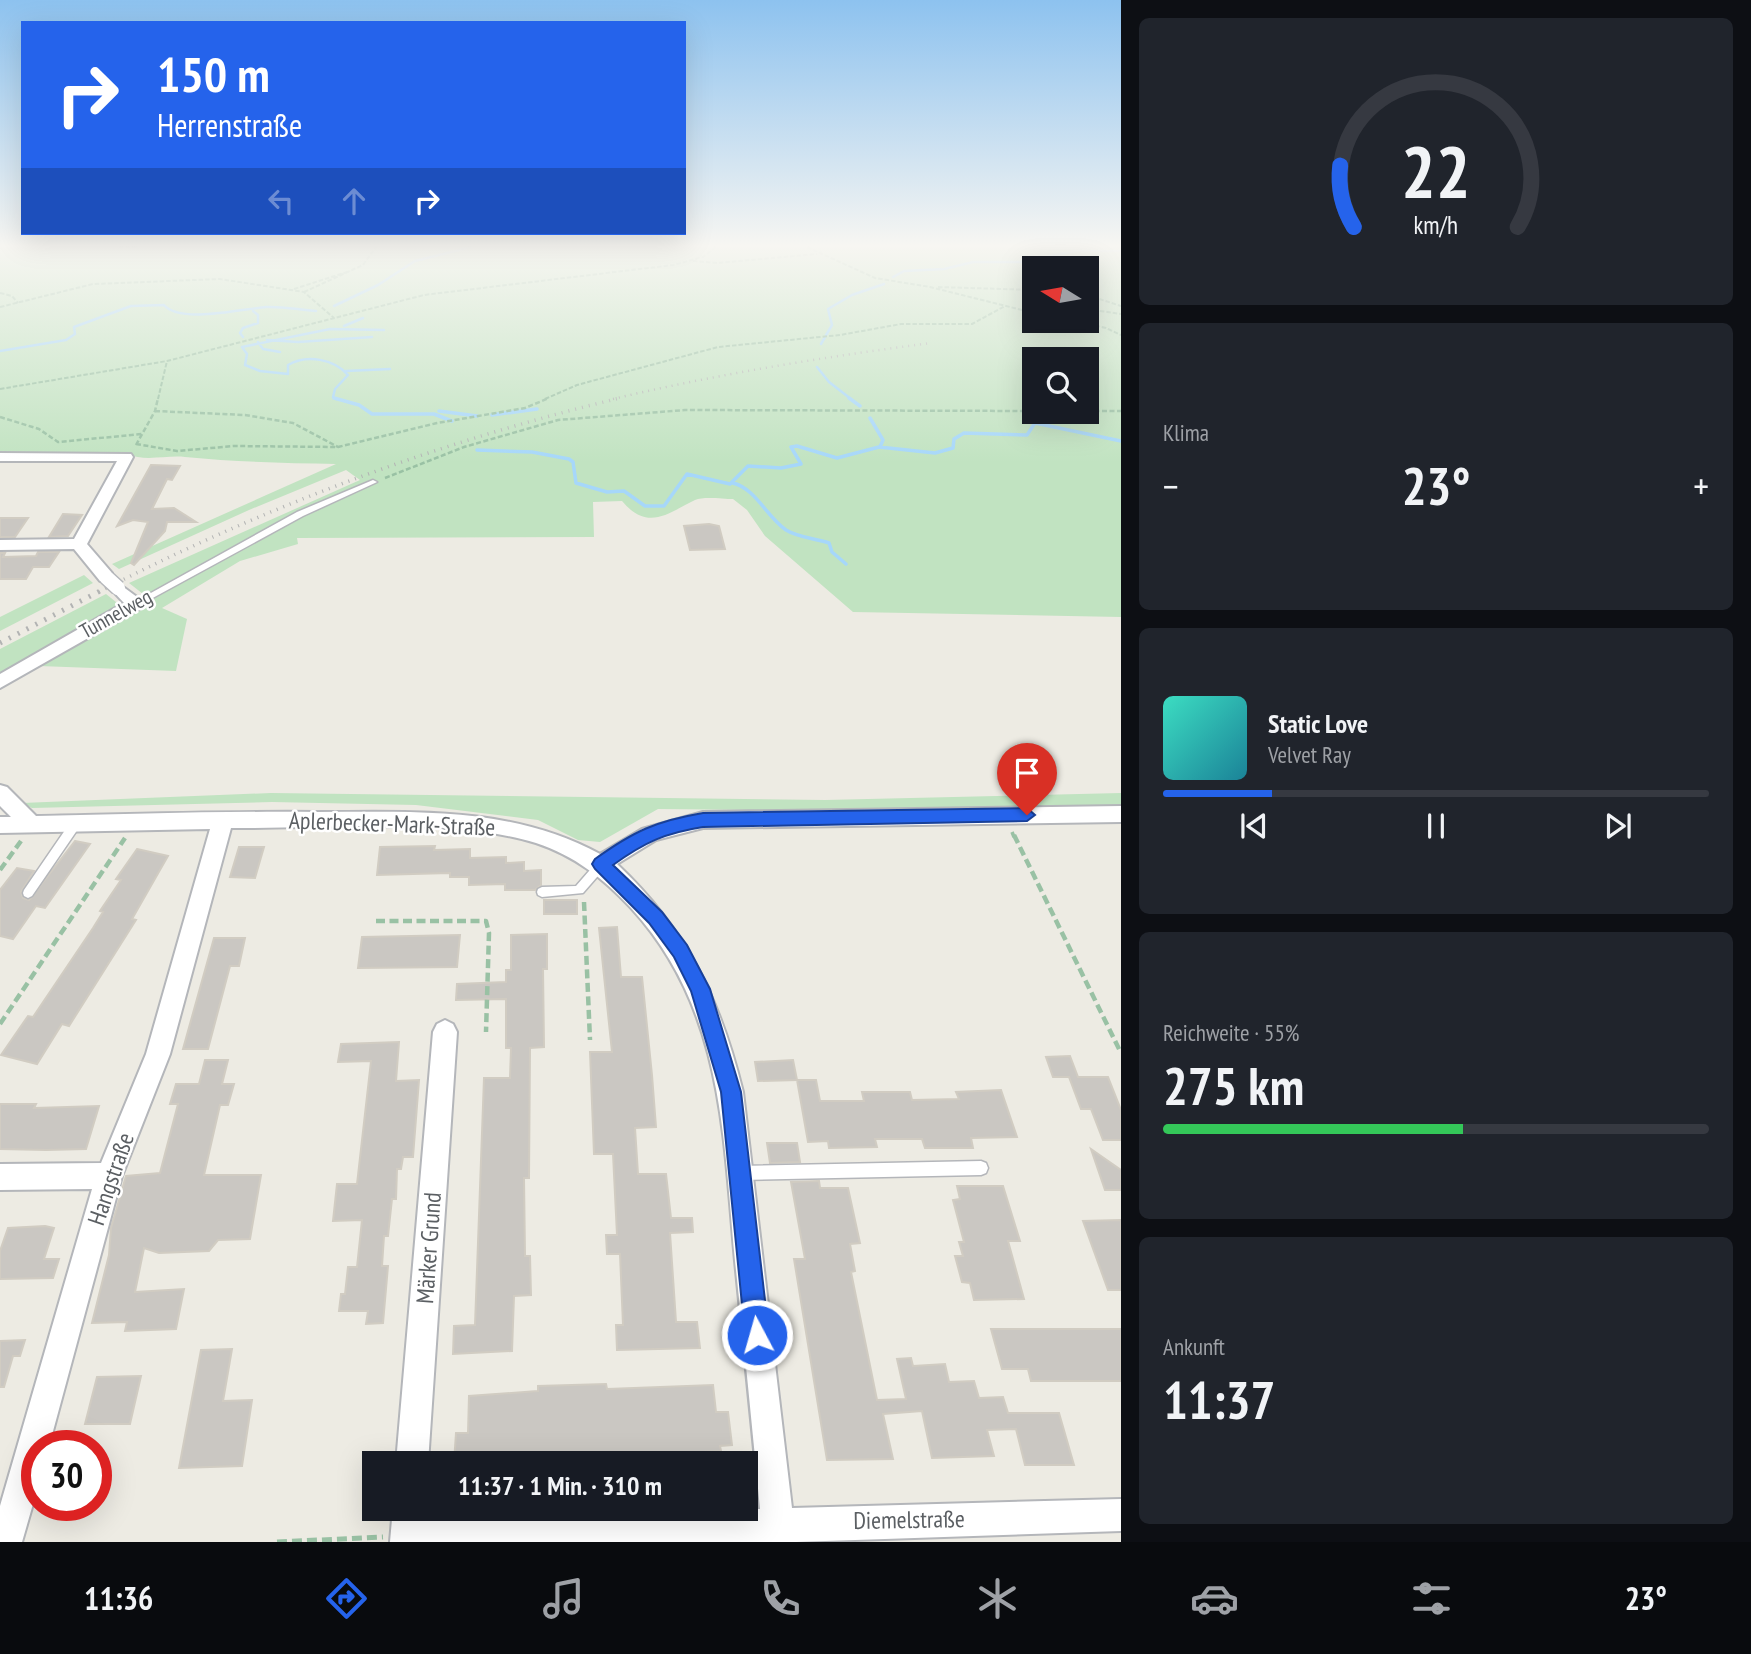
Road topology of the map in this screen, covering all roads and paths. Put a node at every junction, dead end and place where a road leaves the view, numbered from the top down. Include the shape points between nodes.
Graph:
1 (330, 319) edge
2 (981, 319) edge
3 (1099, 326) edge
4 (1121, 335) edge
5 (167, 361) junction
6 (0, 389) edge
7 (155, 411) junction
8 (1022, 411) edge
9 (1099, 411) edge
10 (1121, 411) edge
11 (0, 417) edge
12 (142, 434) junction
13 (136, 444) junction
14 (338, 447) junction
15 (0, 457) edge
16 (126, 457) junction
17 (373, 482) joint
18 (79, 544) junction
19 (0, 545) edge
20 (135, 604) junction
21 (0, 682) edge
22 (0, 793) edge
23 (1121, 814) edge
24 (1004, 815) junction
25 (223, 819) junction
26 (135, 821) junction
27 (76, 823) junction
28 (0, 825) edge
29 (32, 825) junction
30 (601, 864) junction
31 (0, 870) edge
32 (579, 890) junction
33 (542, 892) dead end
34 (28, 893) dead end
35 (376, 921) dead end
36 (0, 1024) edge
37 (445, 1032) dead end
38 (486, 1032) dead end
39 (590, 1040) dead end
40 (1121, 1053) edge
41 (981, 1168) dead end
42 (740, 1173) junction
43 (109, 1176) junction
44 (0, 1177) edge
45 (413, 1451) edge
46 (1121, 1514) edge
47 (407, 1529) edge
48 (779, 1533) edge
49 (6, 1542) edge
50 (277, 1542) edge

1 - 5 path
2 - 14 path via 957,326 901,324 840,335 718,346 577,385 524,408
3 - 4 path
5 - 6 path
5 - 7 path
7 - 12 path
7 - 14 path via 246,415 293,423
8 - 17 path via 685,410 558,420 464,447
9 - 10 path
11 - 12 path via 39,429 58,442
12 - 13 path
13 - 14 path via 177,451 234,446
13 - 16 path
15 - 16 street
16 - 18 street
17 - 20 lane, Tunnelweg via 300,514
18 - 19 street
18 - 20 street via 89,560
20 - 21 street, Tunnelweg
22 - 29 street
23 - 24 street
24 - 30 street via 703,820 664,826
24 - 40 path
25 - 26 street, Aplerbecker-Mark-Straße
25 - 30 street, Aplerbecker-Mark-Straße via 477,823 542,836
25 - 43 street, Hangstraße via 158,1054
26 - 27 street, Aplerbecker-Mark-Straße
26 - 36 path
27 - 29 street, Aplerbecker-Mark-Straße
27 - 34 lane
28 - 29 street, Aplerbecker-Mark-Straße
29 - 31 path
30 - 32 lane
30 - 42 street, Aplerbecker-Mark-Straße via 656,917 700,989 731,1092
32 - 33 lane
32 - 39 path via 584,904
35 - 38 path via 486,921
37 - 45 street, Märker Grund
41 - 42 lane
42 - 48 street, Aplerbecker-Mark-Straße
43 - 44 street
43 - 49 street, Hangstraße
46 - 48 street, Diemelstraße
47 - 48 street, Diemelstraße
47 - 50 path

